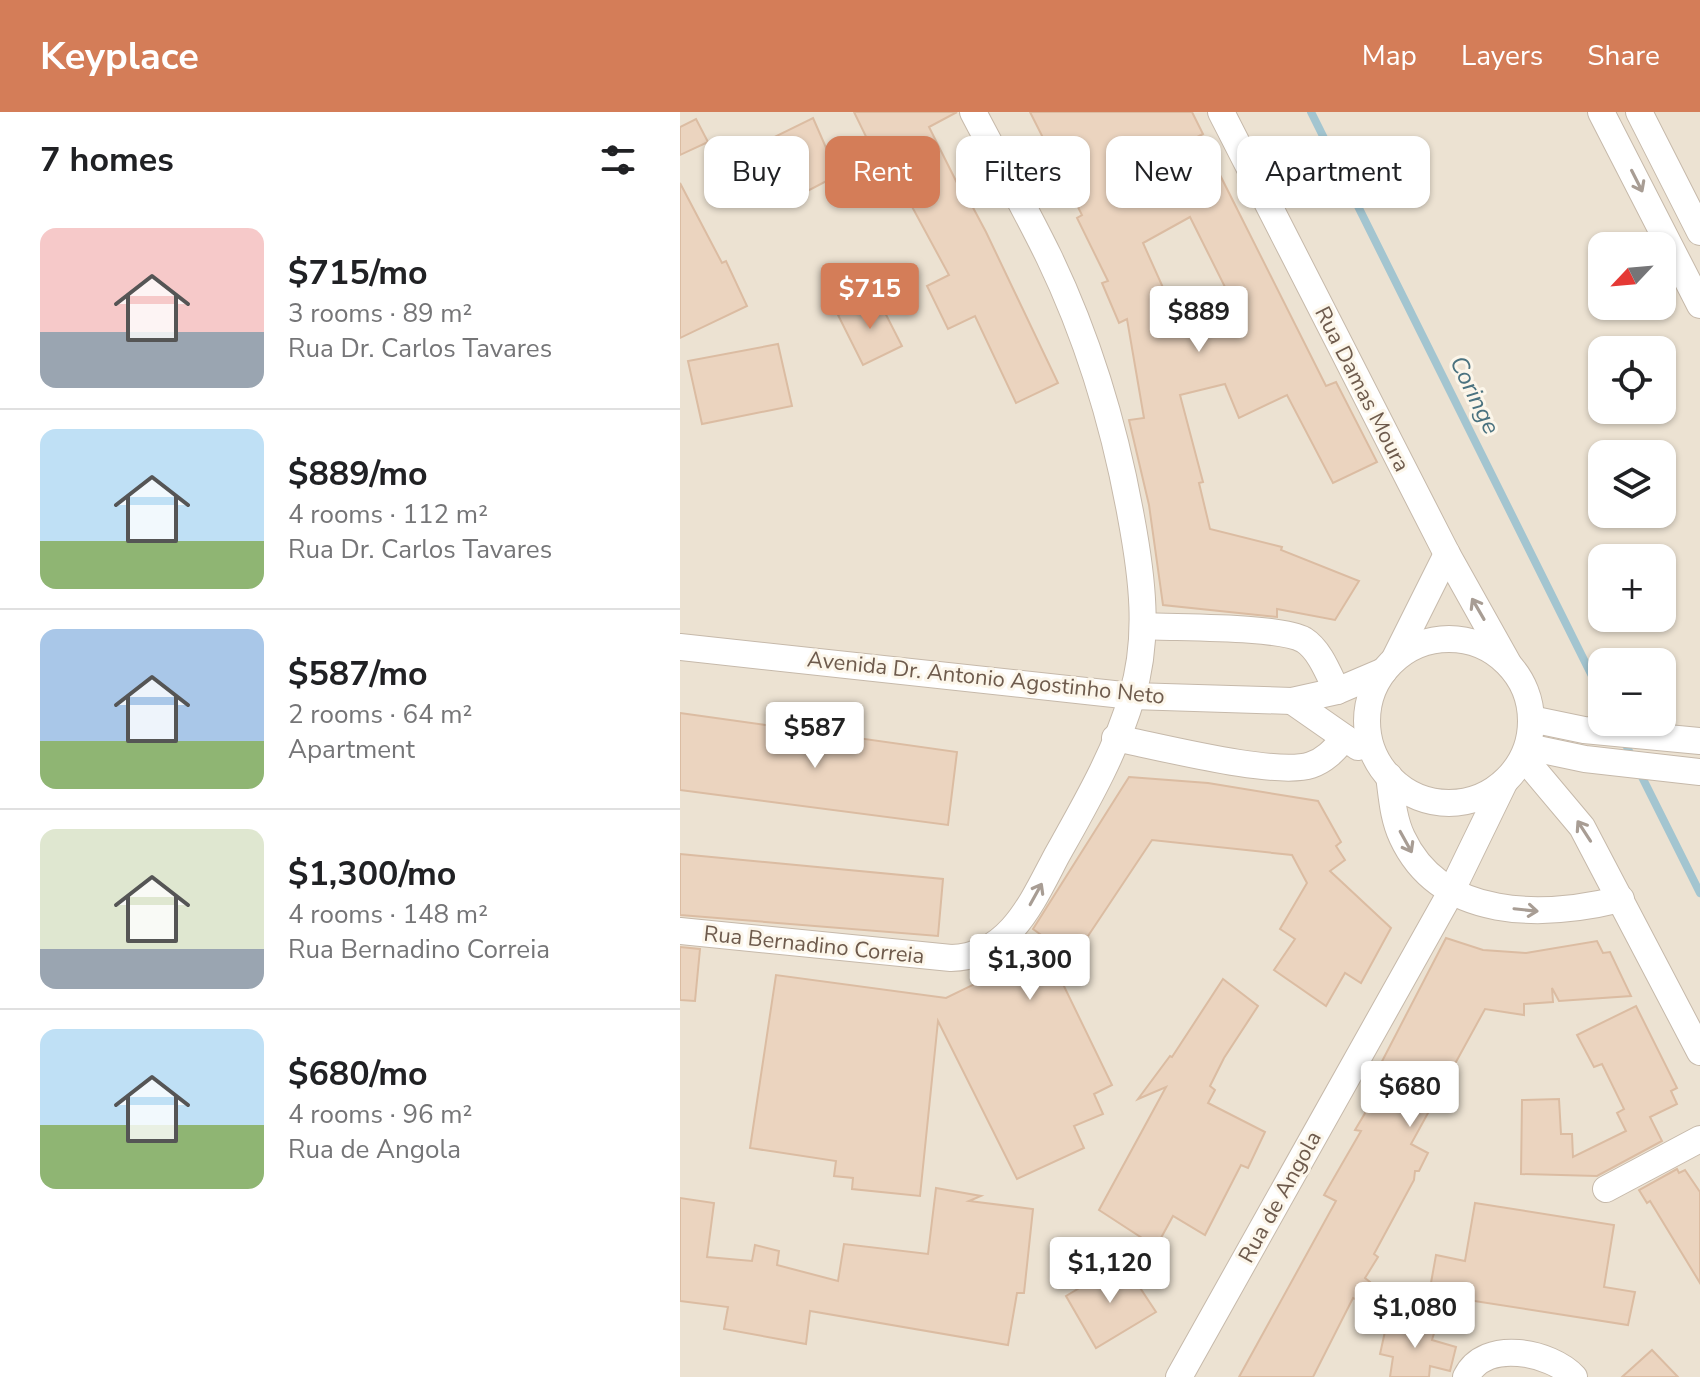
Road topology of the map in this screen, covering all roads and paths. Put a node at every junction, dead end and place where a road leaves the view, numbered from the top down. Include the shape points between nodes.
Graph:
1 (973, 112) edge
2 (1221, 112) edge
3 (1601, 112) edge
4 (1639, 112) edge
5 (1700, 232) edge
6 (1700, 305) edge
7 (1447, 554) junction
8 (1144, 626) junction
9 (680, 647) edge
10 (1508, 663) junction
11 (1390, 665) junction
12 (1337, 691) junction
13 (1132, 696) junction
14 (1292, 701) junction
15 (1531, 719) junction
16 (1115, 738) junction
17 (1345, 738) junction
18 (1700, 741) edge
19 (1526, 753) junction
20 (1383, 768) junction
21 (1700, 772) edge
22 (1504, 783) junction
23 (1451, 892) junction
24 (1621, 899) junction
25 (680, 931) edge
26 (1700, 1052) edge
27 (1700, 1139) edge
28 (1606, 1189) dead end
29 (1199, 1341) junction
30 (1156, 1377) edge
31 (1179, 1377) edge
32 (1192, 1377) edge
33 (1466, 1377) edge
34 (1574, 1377) edge

1 - 8 street, Rua Bernadino Correia via 1050,260 1088,354 1128,498
2 - 7 street, Rua Damas Moura
3 -> 6 street
4 - 5 street
10 -> 7 street, Rua Damas Moura
7 - 11 street
8 - 12 street via 1272,633 1303,640
8 - 13 street, Rua Bernadino Correia
9 - 13 street, Avenida Dr. Antonio Agostinho Neto
10 - 11 street via 1478,643 1453,638 1426,641
10 - 15 street
11 - 12 street, Avenida Dr. Antonio Agostinho Neto
11 - 20 street via 1369,705 1370,742
12 - 14 street, Avenida Dr. Antonio Agostinho Neto
13 - 14 street, Avenida Dr. Antonio Agostinho Neto
13 - 16 street, Rua Bernadino Correia
14 - 17 street
15 - 18 street via 1584,730
15 - 19 street
16 - 17 street via 1269,766 1309,766 1327,758
25 -> 16 street, Rua Bernadino Correia via 951,958 983,953 1023,917 1095,787
17 - 20 street
19 - 21 street
19 - 22 street
24 -> 19 street via 1582,827
20 - 22 street via 1425,799 1445,803 1476,798
20 -> 23 street via 1402,837 1432,877
22 - 23 street, Rua de Angola
23 -> 24 street via 1536,912
23 - 29 street, Rua de Angola
24 - 26 street
27 - 28 street
29 - 30 street
29 - 31 street, Rua de Angola
29 - 32 street
33 - 34 street via 1477,1363 1499,1353 1548,1358

